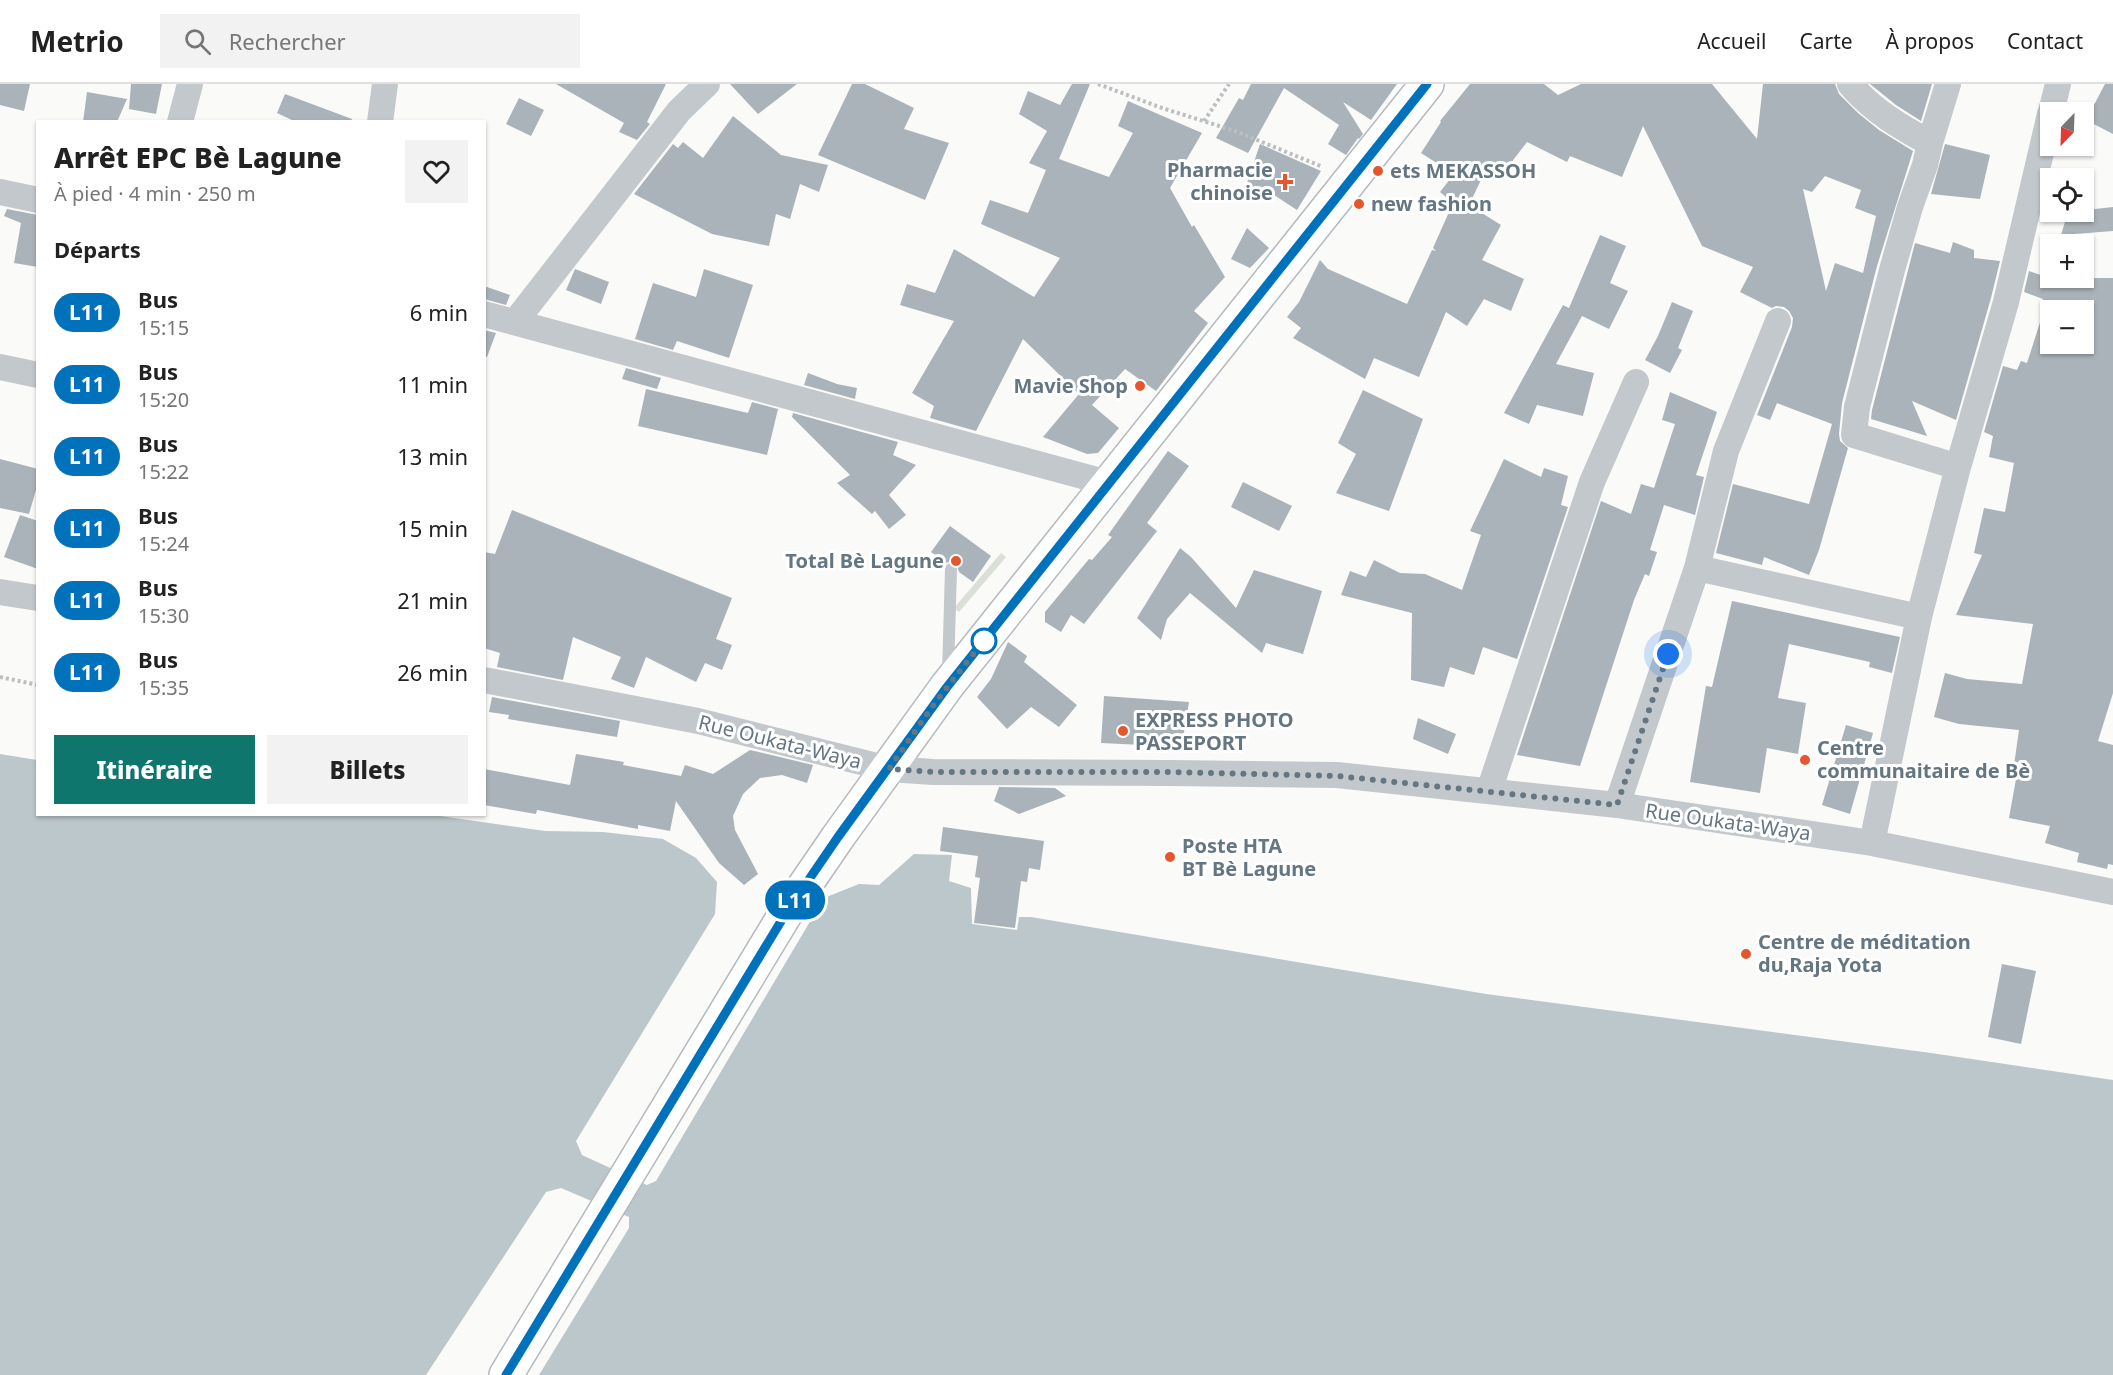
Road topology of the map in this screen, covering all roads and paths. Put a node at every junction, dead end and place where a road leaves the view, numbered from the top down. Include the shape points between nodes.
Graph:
1 (190, 84) edge
2 (385, 84) edge
3 (706, 84) edge
4 (1098, 84) edge
5 (1229, 84) edge
6 (1427, 84) edge
7 (1850, 84) edge
8 (1948, 84) edge
9 (2058, 84) edge
10 (2054, 102) edge
11 (181, 120) edge
12 (380, 120) edge
13 (1204, 121) junction
14 (1930, 143) junction
15 (2041, 156) edge
16 (1351, 179) junction
17 (0, 192) edge
18 (36, 200) edge
19 (486, 315) edge
20 (1778, 321) dead end
21 (515, 322) junction
22 (0, 367) edge
23 (36, 375) edge
24 (1636, 382) dead end
25 (1958, 467) junction
26 (1108, 483) junction
27 (1697, 568) junction
28 (951, 569) dead end
29 (0, 591) edge
30 (36, 598) edge
31 (1919, 617) junction
32 (0, 677) edge
33 (486, 680) edge
34 (36, 685) edge
35 (947, 687) junction
36 (889, 769) junction
37 (1489, 791) junction
38 (1617, 805) junction
39 (1872, 843) junction
40 (2113, 892) edge
41 (506, 1375) edge

1 - 11 street
2 - 12 street
3 - 21 street via 679,111
4 - 13 path
5 - 13 path
6 - 16 main road
7 - 14 street via 1884,116
8 - 14 street
9 - 10 street
13 - 16 path
14 - 25 street via 1892,270 1857,407 1854,435
15 - 25 street via 2006,302
16 - 26 main road
17 - 18 street
19 - 21 street
20 - 27 street via 1726,451
21 - 26 street
22 - 23 street
24 - 37 street via 1592,482
25 - 31 street
26 - 35 main road
27 - 31 street
27 - 38 street
28 - 35 lane
29 - 30 street
31 - 39 street
32 - 34 path
33 - 36 street, Rue Oukata-Waya via 698,721
35 - 36 main road
36 - 37 street, Rue Oukata-Waya via 1337,776
36 - 41 main road via 786,913
37 - 38 street, Rue Oukata-Waya
38 - 39 street, Rue Oukata-Waya
39 - 40 street, Rue Oukata-Waya

